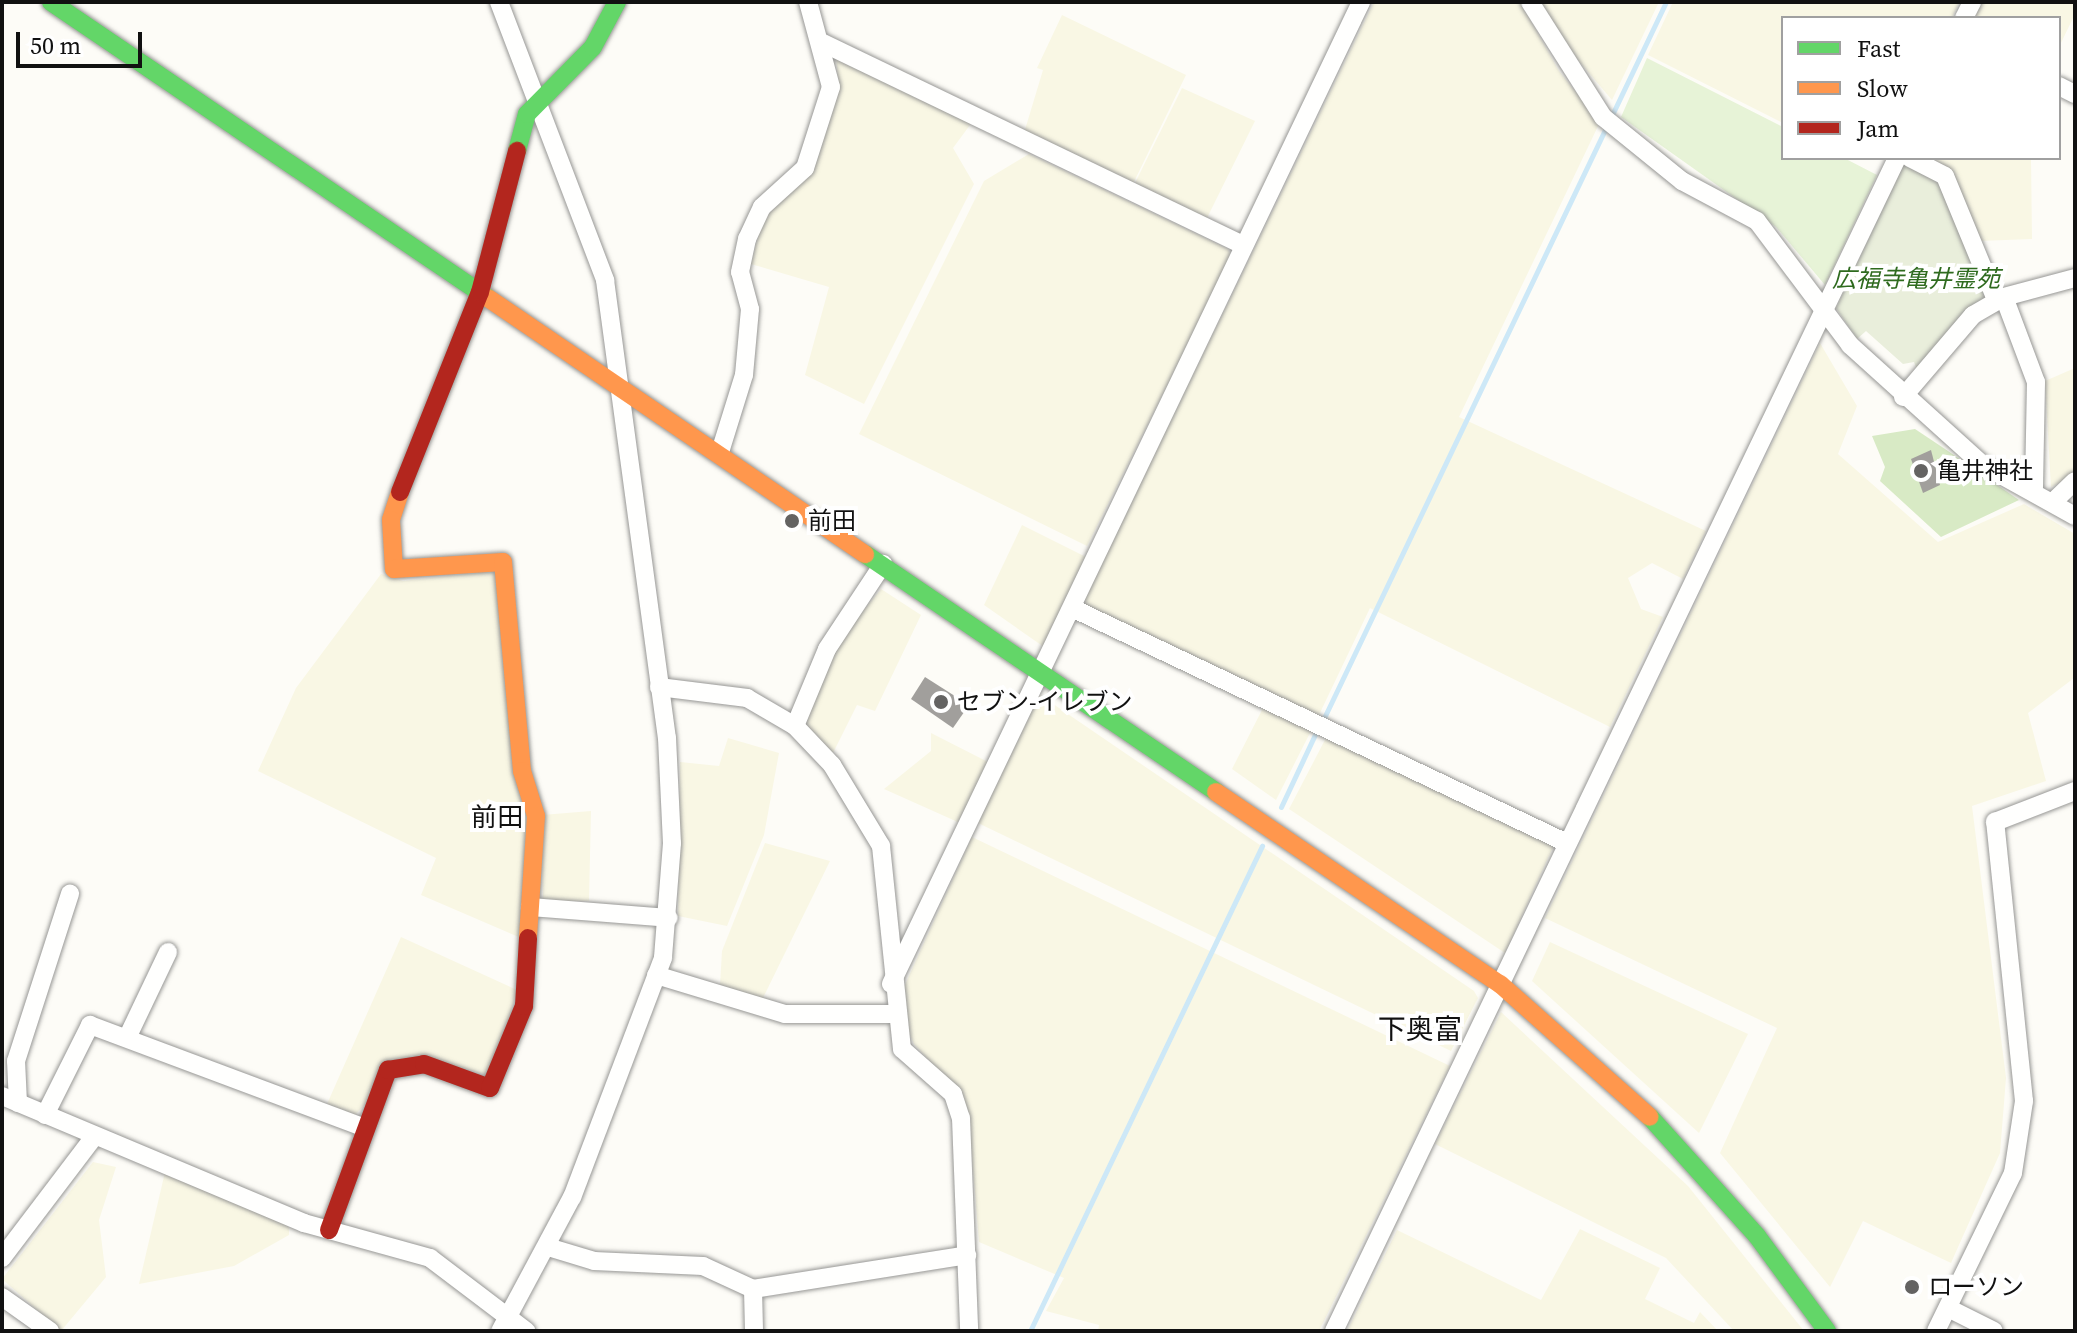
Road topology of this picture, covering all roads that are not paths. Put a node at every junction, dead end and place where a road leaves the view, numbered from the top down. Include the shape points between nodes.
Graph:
1 (51, 2) edge
2 (499, 2) edge
3 (617, 2) edge
4 (808, 2) edge
5 (1361, 2) edge
6 (1530, 2) edge
7 (823, 43) junction
8 (536, 101) junction
9 (1896, 160) edge
10 (1914, 160) edge
11 (1244, 246) junction
12 (2075, 278) edge
13 (480, 292) junction
14 (2000, 298) junction
15 (1821, 314) junction
16 (616, 385) junction
17 (1903, 397) junction
18 (720, 452) junction
19 (2075, 481) edge
20 (2034, 490) junction
21 (2053, 502) junction
22 (2075, 516) edge
23 (883, 564) junction
24 (1072, 608) junction
25 (1041, 671) junction
26 (659, 687) junction
27 (795, 726) junction
28 (2075, 791) edge
29 (1567, 843) junction
30 (70, 894) dead end
31 (530, 907) junction
32 (669, 918) junction
33 (168, 952) dead end
34 (656, 975) junction
35 (891, 984) junction
36 (1500, 984) junction
37 (893, 1014) junction
38 (128, 1036) junction
39 (10, 1099) edge
40 (45, 1115) junction
41 (363, 1127) junction
42 (93, 1138) junction
43 (329, 1230) junction
44 (548, 1247) junction
45 (967, 1255) junction
46 (2, 1258) edge
47 (753, 1289) junction
48 (2, 1297) edge
49 (1948, 1308) junction
50 (505, 1324) edge
51 (50, 1331) edge
52 (526, 1331) edge
53 (754, 1331) edge
54 (969, 1331) edge
55 (1334, 1331) edge
56 (1827, 1331) edge
57 (1936, 1331) edge
58 (1994, 1331) edge

1 - 13 street
2 - 8 street
3 - 8 street via 593,47
4 - 7 street
5 - 11 street
6 - 15 street via 1609,121 1682,181 1757,221 1795,266
7 - 11 street
7 - 18 street via 831,87 816,141 805,168 762,207 747,239 740,272 750,309 744,375
8 - 13 street
8 - 16 street via 605,280
9 - 15 street
10 - 14 street via 1945,176
11 - 24 street
12 - 14 street
13 - 16 street
13 - 31 street via 419,430 391,520 394,569 503,562 522,771 536,816
14 - 17 street via 1957,328
14 - 20 street via 2036,382
15 - 17 street
15 - 29 street
16 - 18 street
16 - 26 street
17 - 20 street via 1983,465
18 - 23 street
19 - 21 street
20 - 21 street
21 - 22 street
23 - 25 street
23 - 27 street via 827,649
24 - 25 street
24 - 29 street
25 - 35 street
25 - 36 street
26 - 27 street via 747,698
26 - 32 street via 672,785
27 - 35 street via 832,765 881,846 889,876
28 - 49 street via 1995,822 2024,1101 2013,1173
29 - 36 street
30 - 39 street via 16,1061
31 - 32 street
31 - 41 street via 524,1006 496,1085 424,1064 397,1064 379,1083
32 - 34 street
33 - 38 street
34 - 37 street via 785,1014
34 - 44 street
35 - 37 street
36 - 55 street
36 - 56 street via 1654,1121 1757,1236
37 - 45 street via 902,1049 953,1094 961,1118
38 - 40 street via 90,1025
38 - 41 street
39 - 40 street
40 - 42 street
41 - 43 street
42 - 43 street
42 - 46 street
43 - 50 street via 430,1258
44 - 47 street via 594,1261 703,1266
44 - 50 street
45 - 47 street
45 - 54 street
47 - 53 street
48 - 51 street
49 - 57 street
49 - 58 street
50 - 52 street

